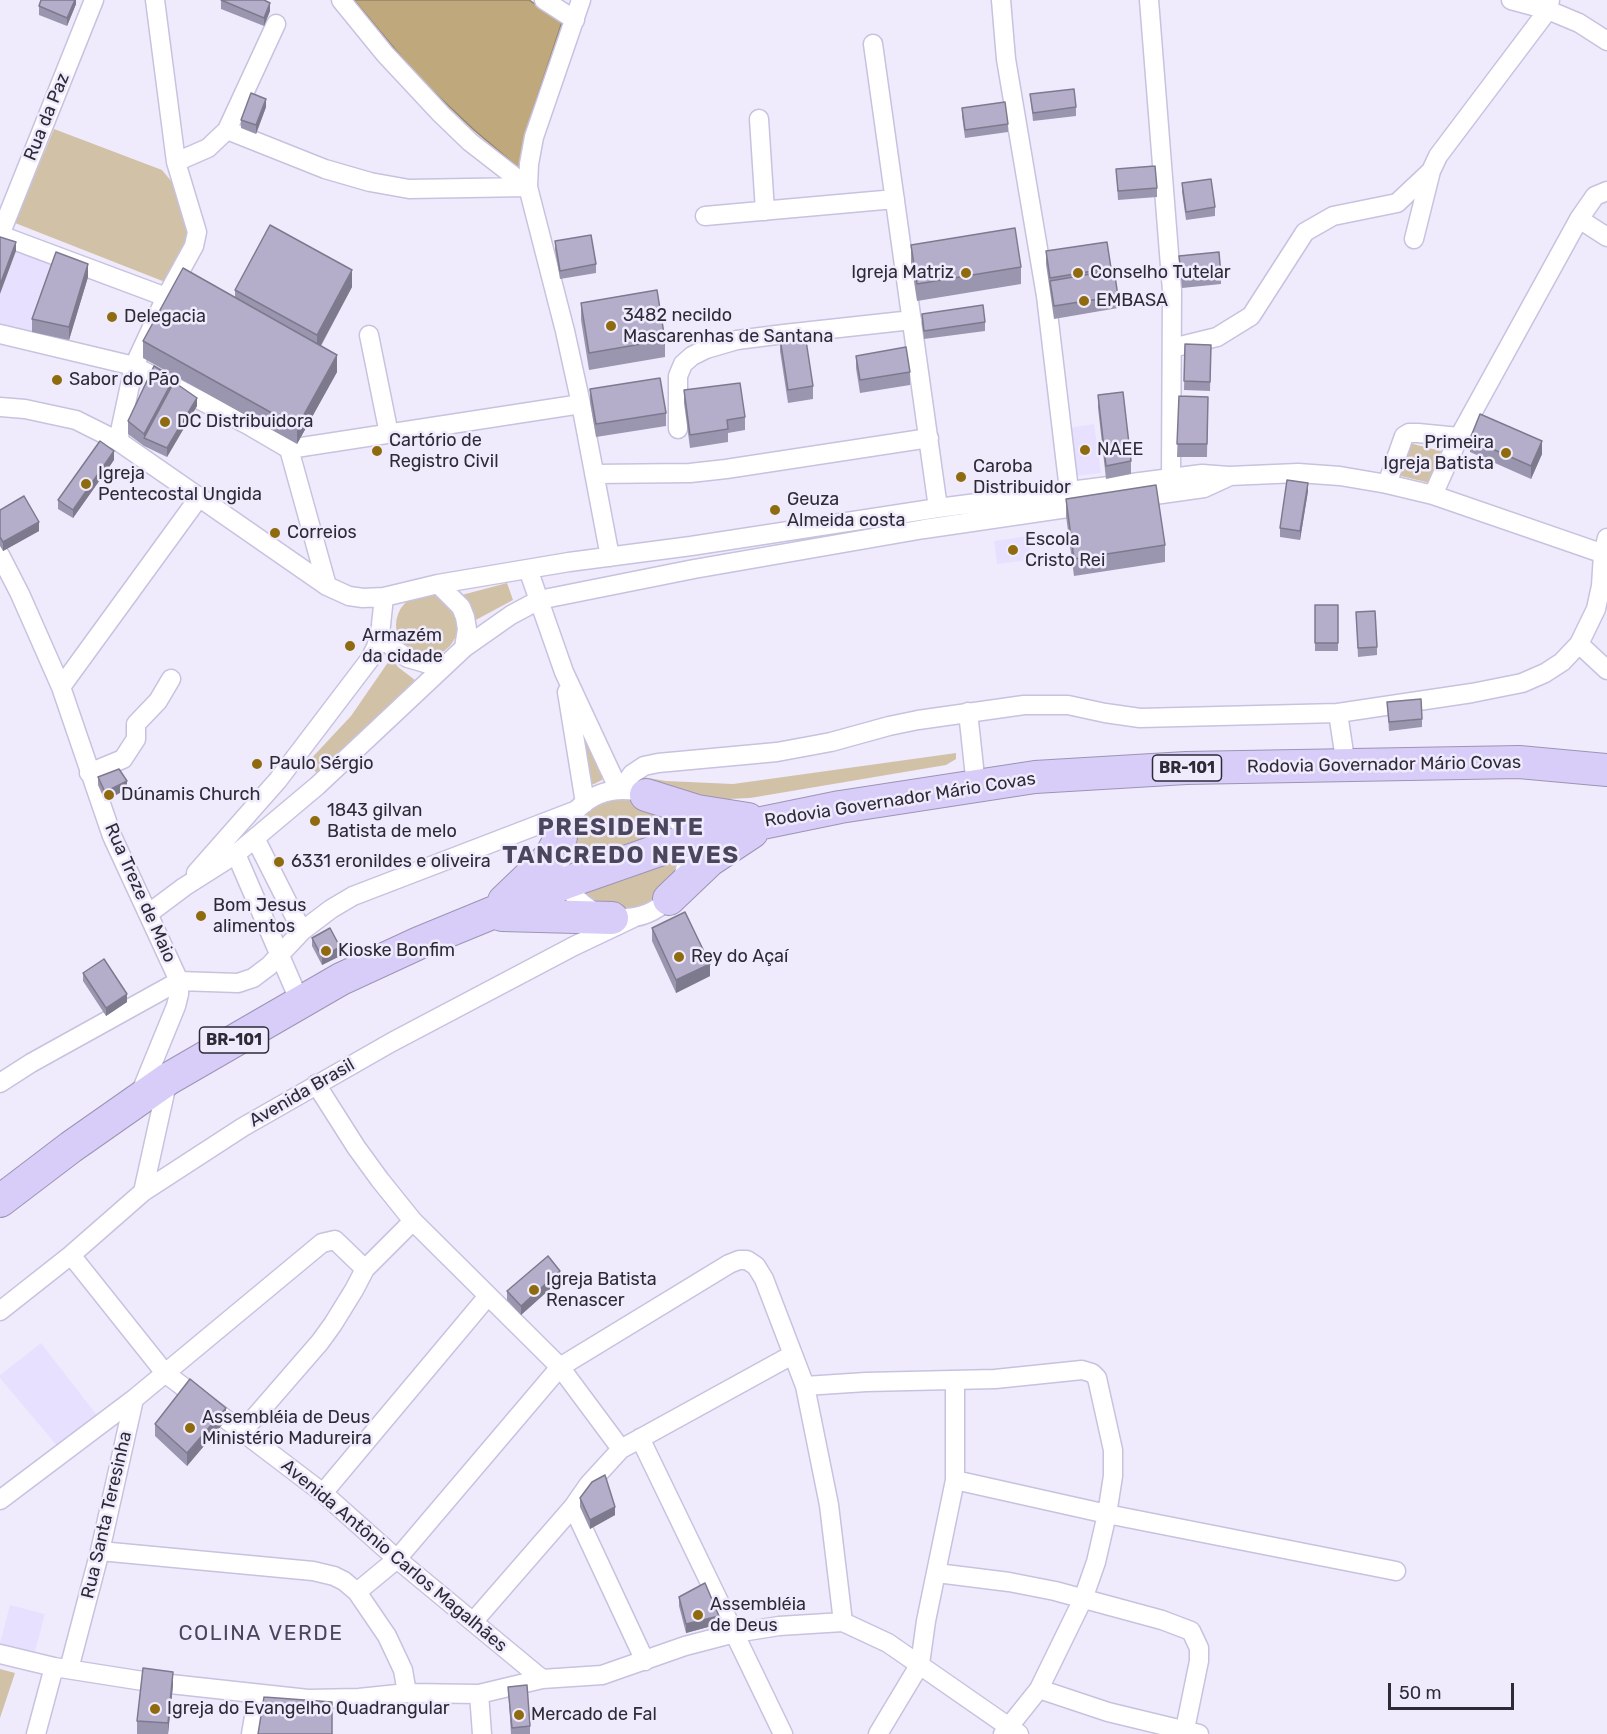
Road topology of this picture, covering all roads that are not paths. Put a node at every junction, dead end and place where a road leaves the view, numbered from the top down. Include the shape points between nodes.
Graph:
1 (94, 0) edge
2 (155, 0) edge
3 (342, 0) edge
4 (544, 0) edge
5 (581, 0) edge
6 (1001, 0) edge
7 (1149, 0) edge
8 (1511, 0) edge
9 (1552, 3) edge
10 (575, 20) junction
11 (276, 24) dead end
12 (1607, 41) edge
13 (873, 44) dead end
14 (759, 119) dead end
15 (227, 130) junction
16 (176, 162) junction
17 (1431, 171) junction
18 (528, 187) junction
19 (1607, 191) edge
20 (895, 199) junction
21 (765, 211) junction
22 (705, 216) dead end
23 (1579, 219) junction
24 (0, 235) edge
25 (1607, 237) edge
26 (1413, 239) dead end
27 (165, 297) junction
28 (912, 320) junction
29 (0, 334) edge
30 (369, 335) dead end
31 (1172, 348) junction
32 (134, 366) junction
33 (581, 404) junction
34 (0, 407) edge
35 (678, 429) dead end
36 (389, 434) junction
37 (1459, 437) junction
38 (929, 438) junction
39 (118, 441) junction
40 (289, 449) junction
41 (594, 474) junction
42 (1229, 476) junction
43 (1171, 477) junction
44 (1387, 484) junction
45 (1069, 490) junction
46 (1433, 495) junction
47 (200, 496) junction
48 (1017, 497) junction
49 (938, 508) junction
50 (1013, 516) junction
51 (691, 546) junction
52 (1605, 549) edge
53 (0, 555) edge
54 (609, 557) junction
55 (528, 568) junction
56 (694, 569) junction
57 (438, 584) junction
58 (327, 586) junction
59 (384, 597) junction
60 (539, 600) junction
61 (380, 634) junction
62 (1579, 644) junction
63 (464, 648) junction
64 (445, 664) junction
65 (1607, 670) edge
66 (564, 672) junction
67 (171, 679) dead end
68 (60, 687) junction
69 (968, 712) junction
70 (1338, 713) junction
71 (1346, 766) junction
72 (1607, 770) edge
73 (89, 773) junction
74 (976, 786) junction
75 (630, 792) junction
76 (581, 806) junction
77 (770, 821) junction
78 (561, 837) junction
79 (255, 838) junction
80 (685, 841) junction
81 (236, 854) junction
82 (565, 883) junction
83 (184, 887) junction
84 (669, 899) junction
85 (148, 914) junction
86 (489, 914) junction
87 (622, 918) junction
88 (302, 931) junction
89 (278, 954) junction
90 (179, 981) junction
91 (300, 1002) junction
92 (168, 1079) junction
93 (0, 1083) edge
94 (316, 1084) junction
95 (138, 1099) junction
96 (143, 1192) junction
97 (0, 1201) edge
98 (413, 1221) junction
99 (71, 1255) junction
100 (365, 1269) junction
101 (488, 1296) junction
102 (0, 1311) edge
103 (792, 1355) junction
104 (560, 1367) junction
105 (165, 1373) junction
106 (955, 1380) junction
107 (805, 1386) junction
108 (134, 1399) junction
109 (242, 1432) junction
110 (640, 1437) junction
111 (621, 1449) junction
112 (955, 1480) junction
113 (323, 1493) junction
114 (0, 1500) edge
115 (573, 1507) junction
116 (1107, 1514) junction
117 (100, 1551) junction
118 (397, 1559) junction
119 (1396, 1571) dead end
120 (937, 1573) junction
121 (357, 1592) junction
122 (1083, 1599) junction
123 (473, 1622) junction
124 (843, 1622) junction
125 (735, 1633) junction
126 (0, 1654) edge
127 (645, 1661) junction
128 (920, 1664) junction
129 (61, 1668) junction
130 (542, 1679) junction
131 (143, 1681) junction
132 (1039, 1689) junction
133 (407, 1693) junction
134 (258, 1694) junction
135 (479, 1694) junction
136 (140, 1702) edge
137 (1010, 1732) edge
138 (1189, 1733) edge
139 (36, 1734) edge
140 (251, 1734) edge
141 (482, 1734) edge
142 (783, 1734) edge
143 (878, 1734) edge

1 - 24 street, Rua da Paz
2 - 16 street
3 - 18 street via 441,114
4 - 10 street
5 - 10 street
6 - 45 street via 1006,59 1046,296
7 - 31 street via 1169,239
8 - 9 street
9 - 12 street
9 - 17 street via 1438,156
10 - 18 street via 534,138
11 - 15 street
13 - 20 street
14 - 21 street
15 - 16 street via 208,148
15 - 18 street via 325,169 370,182 410,189
16 - 27 street via 197,232 194,246
17 - 26 street
17 - 31 street via 1397,203 1333,216 1305,232 1251,316 1216,337
18 - 33 street
19 - 23 street via 1595,196
20 - 21 street
20 - 28 street
21 - 22 street
23 - 25 street
23 - 37 street
24 - 27 street
27 - 32 street
28 - 35 street via 737,340 706,349 683,363 678,376
28 - 38 street
29 - 32 street
30 - 36 street
31 - 43 street
32 - 39 street
32 - 40 street
33 - 36 street
33 - 41 street
34 - 39 street via 76,420
36 - 40 street
37 - 44 street via 1418,433 1404,436
37 - 46 street
38 - 41 street via 726,469
38 - 49 street
39 - 47 street
40 - 58 street
41 - 54 street
42 - 43 street
42 - 44 street via 1298,473
42 - 50 street via 1204,488
43 - 45 street
44 - 46 street
45 - 48 street
46 - 52 street
47 - 58 street
47 - 68 street
48 - 49 street
48 - 50 street
49 - 51 street
50 - 56 street
51 - 54 street
51 - 56 street
52 - 62 street via 1596,609
53 - 68 street, Rua Treze de Maio
54 - 55 street
55 - 57 street
55 - 60 street
56 - 60 street
57 - 59 street
57 - 63 street via 461,607 467,629
58 - 59 street via 349,596
59 - 61 street
60 - 63 street
60 - 66 street
61 - 64 street via 408,658 432,665
61 - 83 street via 370,659 319,728
62 - 65 street
62 - 70 street via 1563,662 1522,683
63 - 64 street
64 - 79 street via 317,786
66 - 75 street
66 - 76 street
67 - 73 street via 158,702 136,724 136,739 123,759
68 - 73 street, Rua Treze de Maio
69 - 70 street via 1048,704 1140,718
69 - 74 street
69 - 75 street via 777,752 644,766 627,782
70 - 71 street
71 - 72 highway, Rodovia Governador Mário Covas / BR-101 via 1519,762
71 - 74 highway, Rodovia Governador Mário Covas / BR-101 via 1119,771
73 - 85 street, Rua Treze de Maio via 112,836
74 - 77 highway, Rodovia Governador Mário Covas / BR-101
75 - 76 street via 601,794
75 - 77 highway via 697,811
75 - 80 street via 664,805 678,821
76 - 78 street via 567,822
76 - 88 street via 375,886
77 - 80 highway, Rodovia Governador Mário Covas / BR-101
77 - 84 highway via 710,860
78 - 82 street via 559,859
78 - 86 highway via 550,857
79 - 81 street
79 - 88 street
80 - 82 highway, Rodovia Governador Mário Covas / BR-101
80 - 84 street via 684,872
81 - 83 street
81 - 89 street
82 - 86 highway, Rodovia Governador Mário Covas / BR-101
82 - 87 street via 593,911
83 - 85 street
84 - 87 street, Avenida Brasil via 652,912
85 - 90 street, Rua Treze de Maio
86 - 87 highway
86 - 91 highway, Rodovia Governador Mário Covas / BR-101 via 351,974
87 - 94 street, Avenida Brasil
88 - 89 street
89 - 90 street via 260,974 238,983
89 - 91 street
90 - 93 street
90 - 95 street, Rua Treze de Maio via 176,1006
91 - 92 highway, Rodovia Governador Mário Covas / BR-101
92 - 95 highway, Rodovia Governador Mário Covas / BR-101
92 - 96 street
94 - 96 street, Avenida Brasil
94 - 98 street via 380,1180
95 - 97 highway, Rodovia Governador Mário Covas / BR-101
96 - 99 street, Avenida Brasil
98 - 100 street
98 - 101 street
99 - 102 street, Avenida Brasil
99 - 105 street, Avenida Antônio Carlos Magalhães
100 - 105 street via 335,1240 322,1243
100 - 109 street via 333,1324
101 - 104 street
101 - 113 street
103 - 104 street via 764,1279 756,1266 739,1260
103 - 107 street
103 - 110 street
104 - 111 street
104 - 118 street
105 - 108 street
105 - 109 street, Avenida Antônio Carlos Magalhães
106 - 107 street
106 - 112 street
106 - 116 street via 1082,1370 1092,1373 1100,1386 1113,1450
107 - 124 street via 829,1505
108 - 114 street
108 - 117 street, Rua Santa Teresinha
109 - 113 street, Avenida Antônio Carlos Magalhães
110 - 111 street
110 - 125 street
111 - 115 street
112 - 116 street
112 - 120 street
113 - 118 street, Avenida Antônio Carlos Magalhães
115 - 123 street
115 - 127 street
116 - 119 street
116 - 122 street
117 - 121 street via 313,1571 334,1576
117 - 129 street, Rua Santa Teresinha
118 - 121 street
118 - 123 street, Avenida Antônio Carlos Magalhães
120 - 122 street via 1032,1586
120 - 128 street
121 - 133 street via 396,1652
122 - 132 street
122 - 138 street via 1191,1631 1199,1648 1199,1661
123 - 130 street, Avenida Antônio Carlos Magalhães
124 - 125 street
124 - 128 street via 888,1643
125 - 127 street
125 - 142 street
126 - 129 street
127 - 130 street via 602,1674
128 - 137 street
128 - 143 street
129 - 131 street
129 - 139 street, Rua Santa Teresinha
130 - 135 street
131 - 134 street
131 - 136 street
132 - 137 street
132 - 138 street
133 - 134 street via 308,1699
133 - 135 street
134 - 140 street
135 - 141 street

